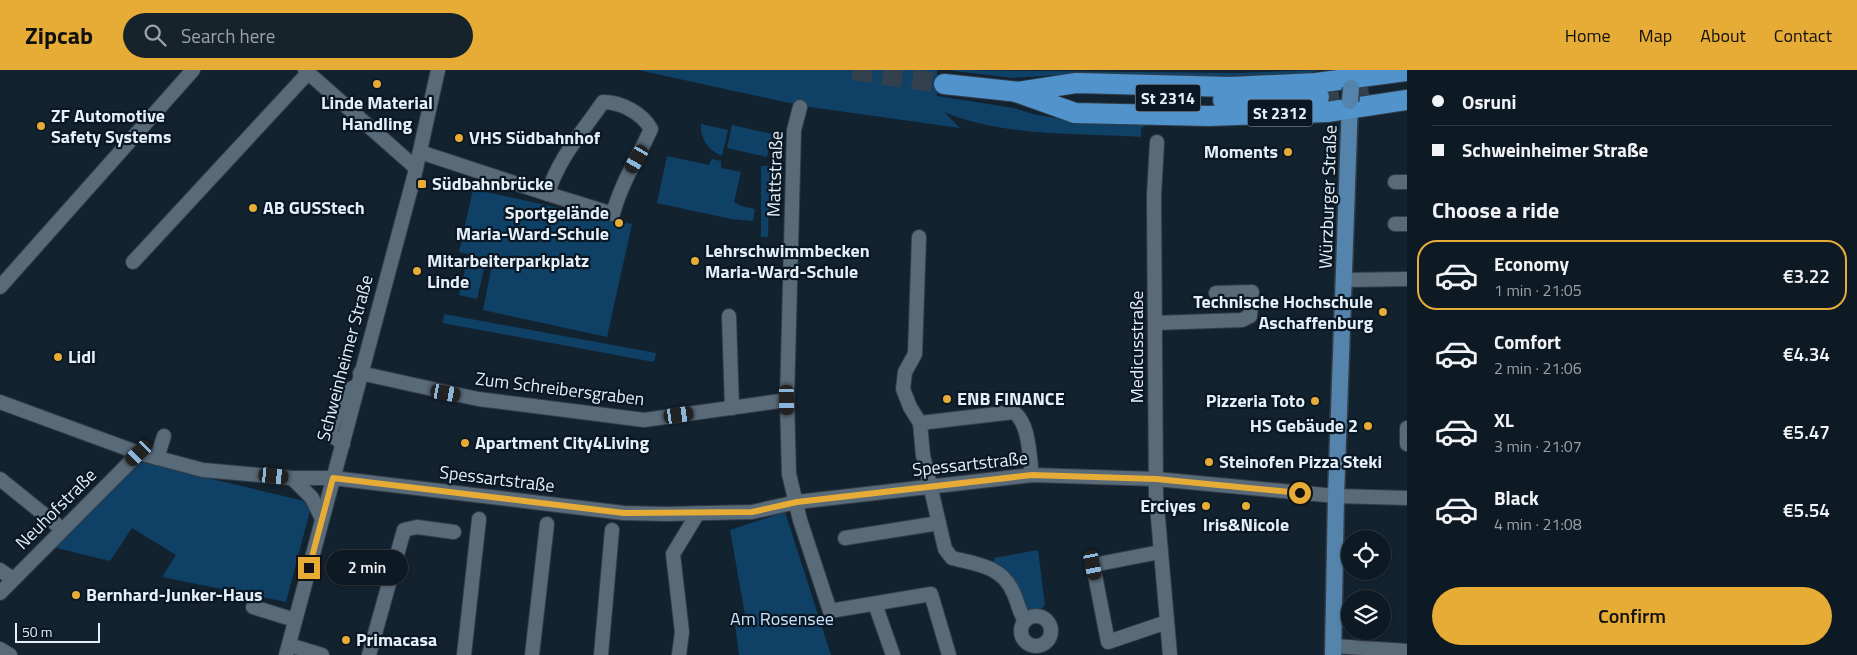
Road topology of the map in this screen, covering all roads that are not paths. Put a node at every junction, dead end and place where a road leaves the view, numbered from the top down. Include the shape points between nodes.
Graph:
1 (193, 70) edge
2 (438, 70) edge
3 (1407, 71) edge
4 (306, 72) edge
5 (944, 84) tunnel mouth
6 (1407, 87) edge
7 (1351, 89) edge
8 (1016, 92) junction
9 (1377, 92) tunnel mouth
10 (1319, 97) tunnel mouth
11 (1407, 100) edge
12 (800, 107) dead end
13 (1157, 142) dead end
14 (420, 152) junction
15 (416, 168) junction
16 (548, 194) junction
17 (919, 238) dead end
18 (133, 262) dead end
19 (1407, 279) edge
20 (1345, 280) junction
21 (0, 287) edge
22 (1216, 292) dead end
23 (729, 316) dead end
24 (1155, 323) junction
25 (359, 380) junction
26 (787, 400) junction
27 (0, 402) edge
28 (732, 408) junction
29 (920, 424) junction
30 (1407, 428) edge
31 (164, 436) dead end
32 (1407, 444) edge
33 (139, 453) junction
34 (157, 458) junction
35 (1032, 475) junction
36 (292, 478) junction
37 (333, 478) junction
38 (0, 479) edge
39 (1156, 479) junction
40 (931, 487) junction
41 (1336, 496) junction
42 (1407, 498) edge
43 (797, 502) junction
44 (698, 514) junction
45 (322, 519) junction
46 (479, 519) dead end
47 (939, 523) junction
48 (547, 524) dead end
49 (62, 528) junction
50 (612, 530) dead end
51 (454, 532) dead end
52 (845, 538) dead end
53 (1160, 552) junction
54 (0, 570) edge
55 (13, 579) junction
56 (0, 592) edge
57 (875, 604) junction
58 (253, 607) dead end
59 (295, 620) junction
60 (1025, 621) junction
61 (1168, 622) junction
62 (0, 649) edge
63 (287, 650) edge
64 (1035, 650) edge
65 (1334, 651) edge
66 (1407, 651) edge
67 (10, 655) edge
68 (322, 655) edge
69 (370, 655) edge
70 (464, 655) edge
71 (532, 655) edge
72 (601, 655) edge
73 (680, 655) edge
74 (893, 655) edge
75 (949, 655) edge
76 (1170, 655) edge

1 - 21 street
2 - 14 street, Schweinheimer Straße
3 - 7 highway, St 2312
4 - 15 street
4 - 18 street
5 - 8 highway, St 2314
6 - 9 highway
7 - 8 highway, St 2312 via 1316,83 1231,87 1076,83
7 - 8 highway, St 2312 via 1209,116 1075,113
7 - 11 highway, St 2312
7 - 20 main road, Würzburger Straße
8 - 10 highway, St 2314 via 1264,100
12 - 26 street, Mattstraße via 794,130
13 - 24 street, Medicusstraße
14 - 15 street, Schweinheimer Straße
14 - 16 street
15 - 25 street, Schweinheimer Straße
16 - 16 street via 613,214 620,188 651,129 648,124 623,107 603,102 562,161 552,178
17 - 29 street via 915,354 906,372 903,389
19 - 20 street
20 - 41 main road, Würzburger Straße
22 - 24 street via 1252,292 1250,316 1242,320
23 - 28 street
24 - 39 street, Medicusstraße
25 - 28 street, Zum Schreibersgraben via 644,420
25 - 37 street, Schweinheimer Straße
26 - 28 street, Zum Schreibersgraben
26 - 43 street, Mattstraße via 789,474
27 - 33 street, Spessartstraße
29 - 35 street via 1014,412 1024,427
29 - 40 street
30 - 32 street
31 - 34 street
33 - 34 street, Spessartstraße
33 - 49 street, Neuhofstraße
34 - 36 street, Spessartstraße via 203,470
35 - 39 street, Spessartstraße
35 - 40 street, Spessartstraße
36 - 37 street, Spessartstraße
36 - 45 street via 312,498
37 - 44 street, Spessartstraße via 624,513
37 - 45 street, Schweinheimer Straße
38 - 49 street
39 - 41 street, Spessartstraße
39 - 53 street, Medicusstraße
40 - 43 street, Spessartstraße
40 - 47 street
41 - 42 street, Spessartstraße
41 - 65 main road, Würzburger Straße
43 - 44 street, Spessartstraße via 752,512
43 - 57 street, Mattstraße via 830,611
44 - 73 street via 673,554 682,632
45 - 59 street, Schweinheimer Straße
46 - 70 street
47 - 52 street
47 - 60 street via 948,555 983,564 1009,582
48 - 71 street
49 - 55 street, Neuhofstraße
50 - 72 street
51 - 69 street via 417,527 404,530
53 - 61 street, Medicusstraße
53 - 61 street via 1093,565 1108,642
54 - 55 street
55 - 56 street, Neuhofstraße
57 - 74 street
57 - 75 street, Mattstraße via 931,594
58 - 59 street
59 - 63 street, Schweinheimer Straße
60 - 64 street via 1022,635
60 - 64 street via 1038,616 1049,624 1049,638
61 - 76 street, Medicusstraße
62 - 67 street
63 - 68 street
65 - 66 street

